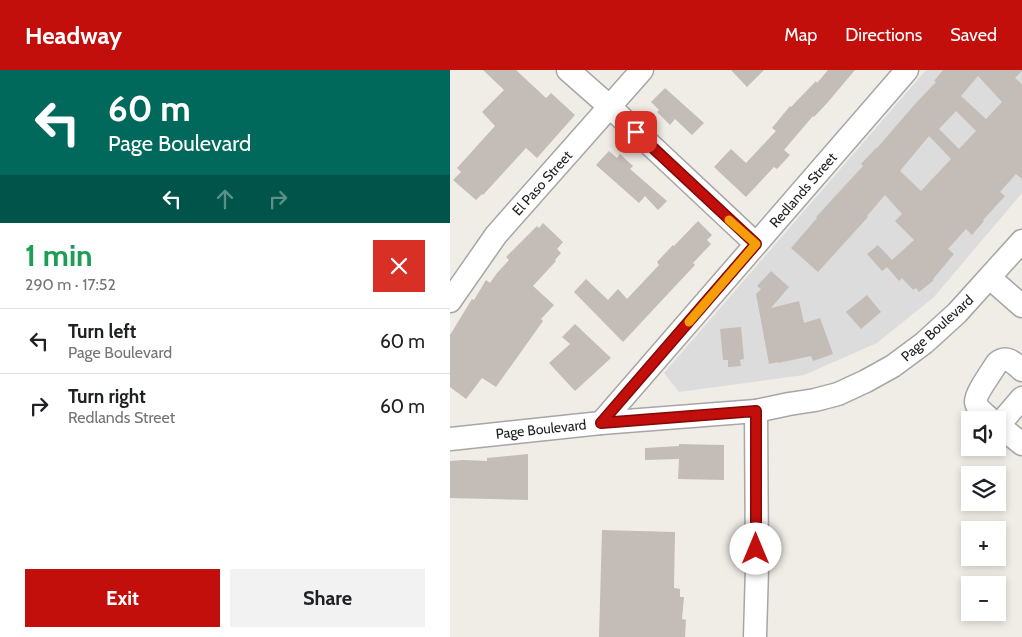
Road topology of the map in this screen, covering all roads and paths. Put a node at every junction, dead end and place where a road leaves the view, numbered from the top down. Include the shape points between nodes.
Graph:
1 (568, 70) edge
2 (642, 70) edge
3 (907, 70) edge
4 (610, 107) junction
5 (1022, 241) edge
6 (756, 244) junction
7 (990, 278) junction
8 (450, 301) edge
9 (1022, 306) edge
10 (1022, 370) edge
11 (1022, 398) edge
12 (756, 411) junction
13 (982, 411) edge
14 (1006, 414) edge
15 (601, 423) junction
16 (1006, 432) edge
17 (450, 439) edge
18 (1022, 444) edge
19 (755, 637) edge

1 - 4 street
2 - 4 street, El Paso Street
3 - 6 street, Redlands Street
4 - 6 street
4 - 8 street, El Paso Street via 496,235
5 - 7 street, Page Boulevard
6 - 15 street, Redlands Street
7 - 9 street
7 - 12 street, Page Boulevard via 931,337 894,366 838,394
10 - 13 street via 1008,360 1002,359 997,363 977,396 976,403
11 - 14 street
12 - 15 street, Page Boulevard
12 - 19 street
15 - 17 street, Page Boulevard
16 - 18 street

